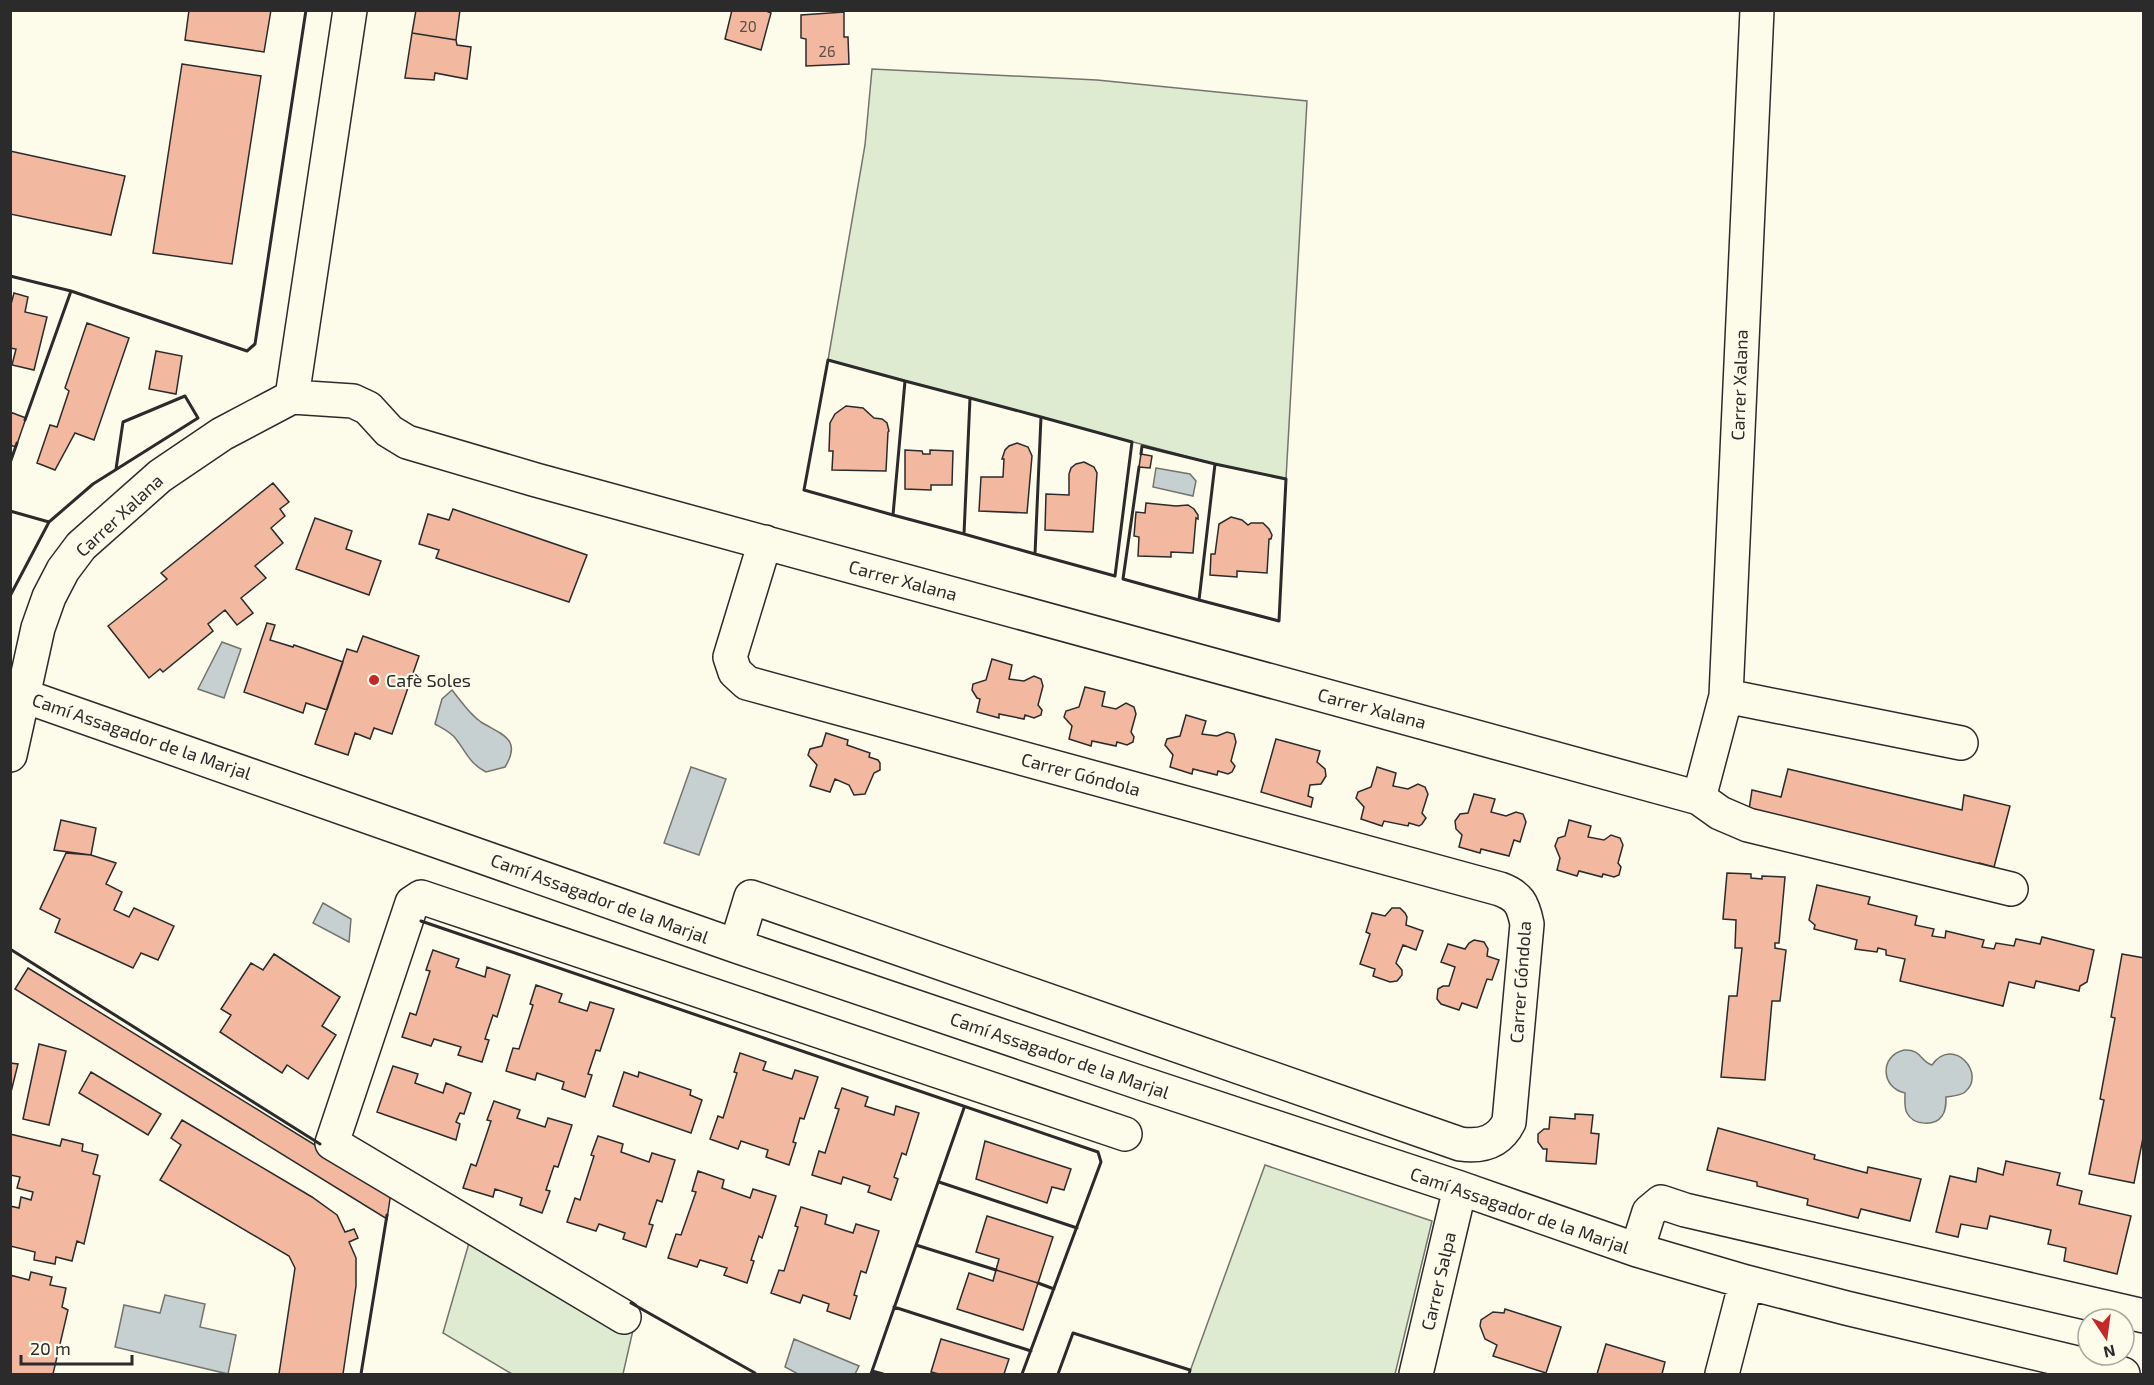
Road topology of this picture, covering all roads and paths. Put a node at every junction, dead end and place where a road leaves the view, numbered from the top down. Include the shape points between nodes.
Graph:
1 (350, 10) edge
2 (1757, 10) edge
3 (291, 397) junction
4 (765, 542) junction
5 (17, 693) edge
6 (1726, 696) junction
7 (1961, 743) dead end
8 (10, 754) edge
9 (1699, 798) junction
10 (2011, 889) dead end
11 (736, 946) junction
12 (1125, 1134) dead end
13 (1460, 1188) junction
14 (1636, 1250) junction
15 (1746, 1282) junction
16 (2144, 1316) edge
17 (624, 1317) dead end
18 (1416, 1374) edge
19 (1722, 1374) edge
20 (2123, 1374) edge

1 - 3 street
2 - 6 street, Carrer Xalana
3 - 4 street, Carrer Xalana via 353,401 368,408 406,442
3 - 5 street, Carrer Xalana via 222,434 160,476 81,546 49,597
4 - 9 street, Carrer Xalana
4 - 11 street, Carrer Góndola via 730,657 735,672 747,683 1514,895 1527,924 1509,1122 1490,1143 1460,1144 751,897
5 - 8 street, Carrer Xalana
5 - 11 street, Camí Assagador de la Marjal
6 - 7 street
6 - 9 street, Carrer Xalana
9 - 10 street via 1720,813 1748,825
11 - 13 street, Camí Assagador de la Marjal
12 - 17 street via 422,897 412,903 332,1143
13 - 14 street, Camí Assagador de la Marjal
13 - 18 street, Carrer Salpa
14 - 15 street, Camí Assagador de la Marjal
14 - 16 street via 1649,1212 1661,1202
15 - 19 street
15 - 20 street, Camí Assagador de la Marjal

